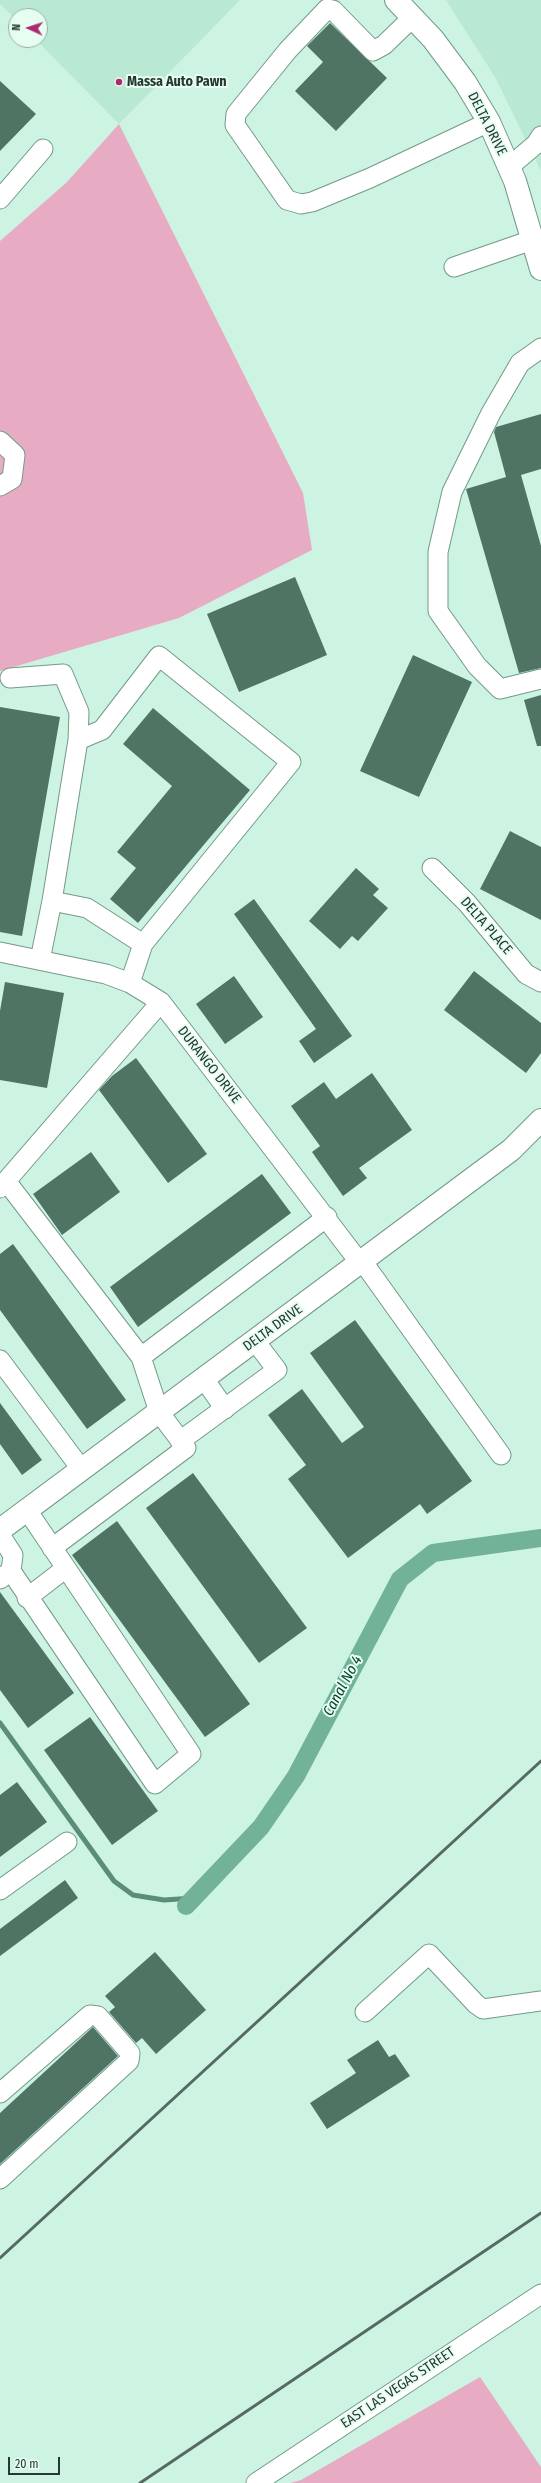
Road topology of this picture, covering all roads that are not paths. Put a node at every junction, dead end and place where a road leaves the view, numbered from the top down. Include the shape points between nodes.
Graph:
1 (396, 0) edge
2 (413, 17) junction
3 (490, 122) junction
4 (541, 136) edge
5 (43, 149) dead end
6 (509, 167) junction
7 (0, 199) edge
8 (532, 240) junction
9 (454, 267) dead end
10 (541, 268) edge
11 (541, 348) edge
12 (0, 441) edge
13 (0, 486) edge
14 (10, 678) dead end
15 (541, 679) edge
16 (78, 740) junction
17 (432, 868) dead end
18 (52, 901) junction
19 (144, 944) junction
20 (0, 952) edge
21 (40, 960) junction
22 (541, 982) edge
23 (130, 983) junction
24 (161, 1002) junction
25 (541, 1120) edge
26 (3, 1184) edge
27 (327, 1217) junction
28 (361, 1263) junction
29 (255, 1341) junction
30 (141, 1357) junction
31 (0, 1360) edge
32 (204, 1379) junction
33 (225, 1409) junction
34 (159, 1412) junction
35 (180, 1441) junction
36 (501, 1454) dead end
37 (82, 1470) junction
38 (27, 1510) junction
39 (0, 1530) edge
40 (0, 1535) edge
41 (52, 1548) junction
42 (66, 1568) junction
43 (5, 1575) edge
44 (27, 1598) junction
45 (67, 1842) dead end
46 (0, 1890) edge
47 (541, 2001) edge
48 (365, 2012) dead end
49 (0, 2093) edge
50 (0, 2179) edge
51 (541, 2294) edge
52 (256, 2483) edge

1 - 2 main road, DELTA DRIVE
2 - 3 main road, DELTA DRIVE via 433,38 461,76
2 - 3 street via 384,45 373,51 333,10 327,9 288,50 236,114 235,125 287,200 301,204 312,202
3 - 6 main road, DELTA DRIVE
4 - 6 street via 536,144
5 - 7 street
6 - 8 main road, DELTA DRIVE
8 - 9 street
8 - 10 main road, DELTA DRIVE
11 - 15 street via 520,363 491,413 452,492 438,552 438,611 477,666 500,688
12 - 13 street via 15,455 12,479
14 - 16 street via 63,674 79,712
16 - 18 street
16 - 19 street via 102,730 159,656 291,762
17 - 22 street, DELTA PLACE via 467,903 526,974
18 - 19 street via 87,908
18 - 21 street
19 - 23 street
20 - 21 street, DURANGO DRIVE
21 - 23 street, DURANGO DRIVE via 106,974
23 - 24 street, DURANGO DRIVE
24 - 26 street
24 - 27 street, DURANGO DRIVE
25 - 28 main road, DELTA DRIVE via 511,1150
26 - 30 street
27 - 28 street, DURANGO DRIVE
27 - 30 street
28 - 29 main road, DELTA DRIVE
28 - 36 street, DURANGO DRIVE
29 - 32 main road, DELTA DRIVE
29 - 33 street via 277,1370
30 - 34 street
31 - 37 street
32 - 33 street
32 - 34 main road, DELTA DRIVE
33 - 35 street
34 - 35 street
34 - 37 main road, DELTA DRIVE
35 - 41 street via 186,1448
37 - 38 main road, DELTA DRIVE
38 - 39 main road, DELTA DRIVE
38 - 41 street
40 - 43 street via 12,1555
41 - 42 street
42 - 44 street
42 - 44 street via 191,1754 155,1784
43 - 44 street
45 - 46 street
47 - 48 street via 483,2008 476,2004 429,1954
49 - 50 street via 90,2015 98,2016 130,2053 129,2061
51 - 52 street, EAST LAS VEGAS STREET

